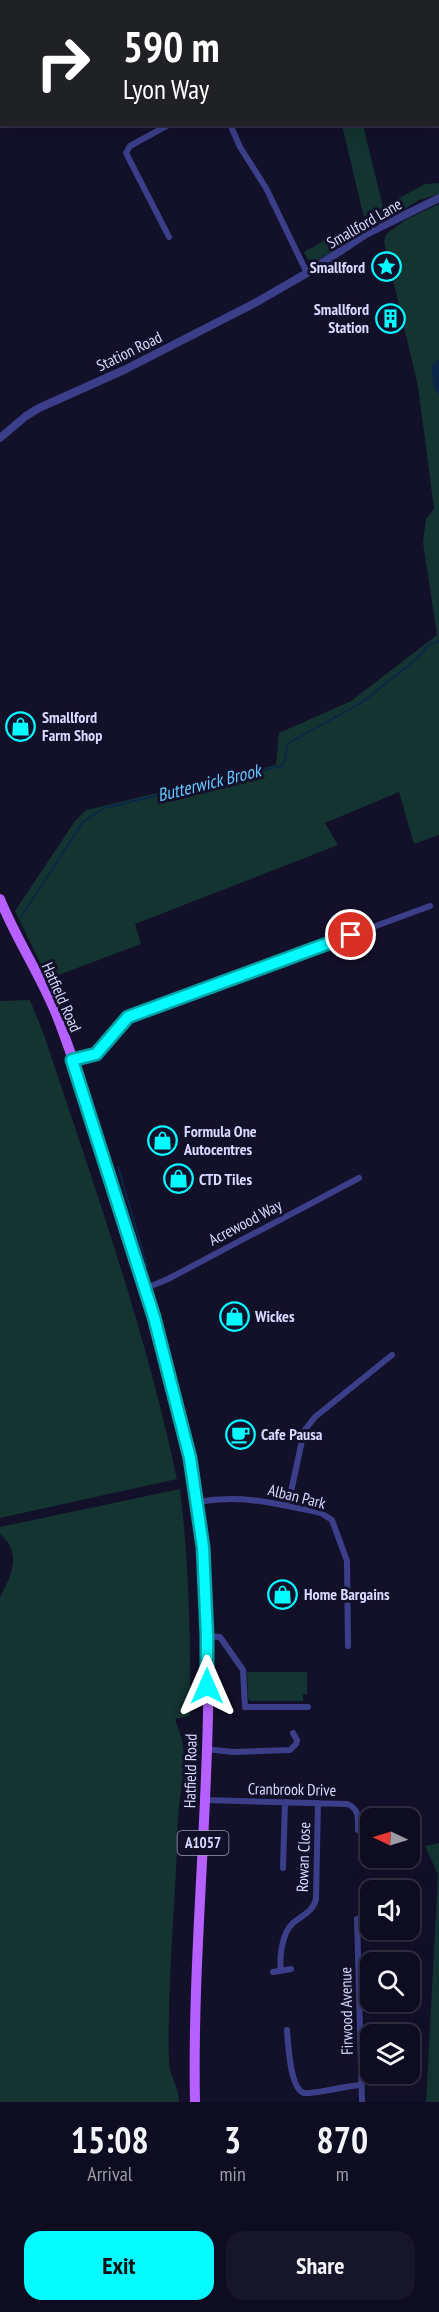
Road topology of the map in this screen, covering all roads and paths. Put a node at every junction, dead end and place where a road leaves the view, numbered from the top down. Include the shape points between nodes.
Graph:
1 (166, 126) edge
2 (231, 126) edge
3 (439, 198) edge
4 (169, 237) dead end
5 (307, 273) junction
6 (273, 293) joint
7 (0, 438) edge
8 (0, 899) edge
9 (430, 906) dead end
10 (72, 1060) junction
11 (359, 1178) dead end
12 (144, 1289) junction
13 (392, 1355) dead end
14 (198, 1502) junction
15 (288, 1506) junction
16 (207, 1636) junction
17 (220, 1637) junction
18 (227, 1638) dead end
19 (348, 1646) dead end
20 (308, 1707) dead end
21 (293, 1733) dead end
22 (206, 1749) junction
23 (205, 1800) junction
24 (285, 1802) junction
25 (318, 1803) junction
26 (358, 1830) dead end
27 (283, 1868) dead end
28 (357, 1919) dead end
29 (291, 1969) dead end
30 (281, 1971) junction
31 (273, 1972) dead end
32 (287, 2030) dead end
33 (361, 2085) junction
34 (195, 2102) edge
35 (362, 2102) edge

1 - 4 street via 130,146 126,153
2 - 5 street
3 - 5 street, Smallford Lane via 370,232
5 - 6 street, Smallford Lane
6 - 7 street, Station Road via 124,370 39,408
8 - 10 main road, Hatfield Road / A1057 via 51,1002
9 - 10 street via 128,1017 96,1054
10 - 12 main road, Hatfield Road / A1057
11 - 12 street, Acrewood Way
12 - 14 main road, Hatfield Road / A1057 via 177,1402
13 - 15 street via 304,1431
14 - 15 street, Alban Park via 238,1498
14 - 16 main road, Hatfield Road / A1057
15 - 19 street, Alban Park via 321,1512 332,1520 349,1569
16 - 17 street
16 - 22 main road, Hatfield Road / A1057
17 - 18 street
17 - 20 street via 243,1670 245,1707
21 - 22 street via 297,1740 290,1750
22 - 23 main road, Hatfield Road / A1057
23 - 24 street, Cranbrook Drive
23 - 34 main road, Hatfield Road / A1057 via 194,2041
24 - 25 street, Cranbrook Drive
24 - 27 street, Rowan Close
25 - 26 street, Cranbrook Drive via 352,1806 358,1815
25 - 30 street, Rowan Close via 315,1904 288,1930 280,1959
28 - 33 street, Firwood Avenue
29 - 30 street
30 - 31 street
32 - 33 street via 296,2086 302,2092
33 - 35 street, Firwood Avenue

